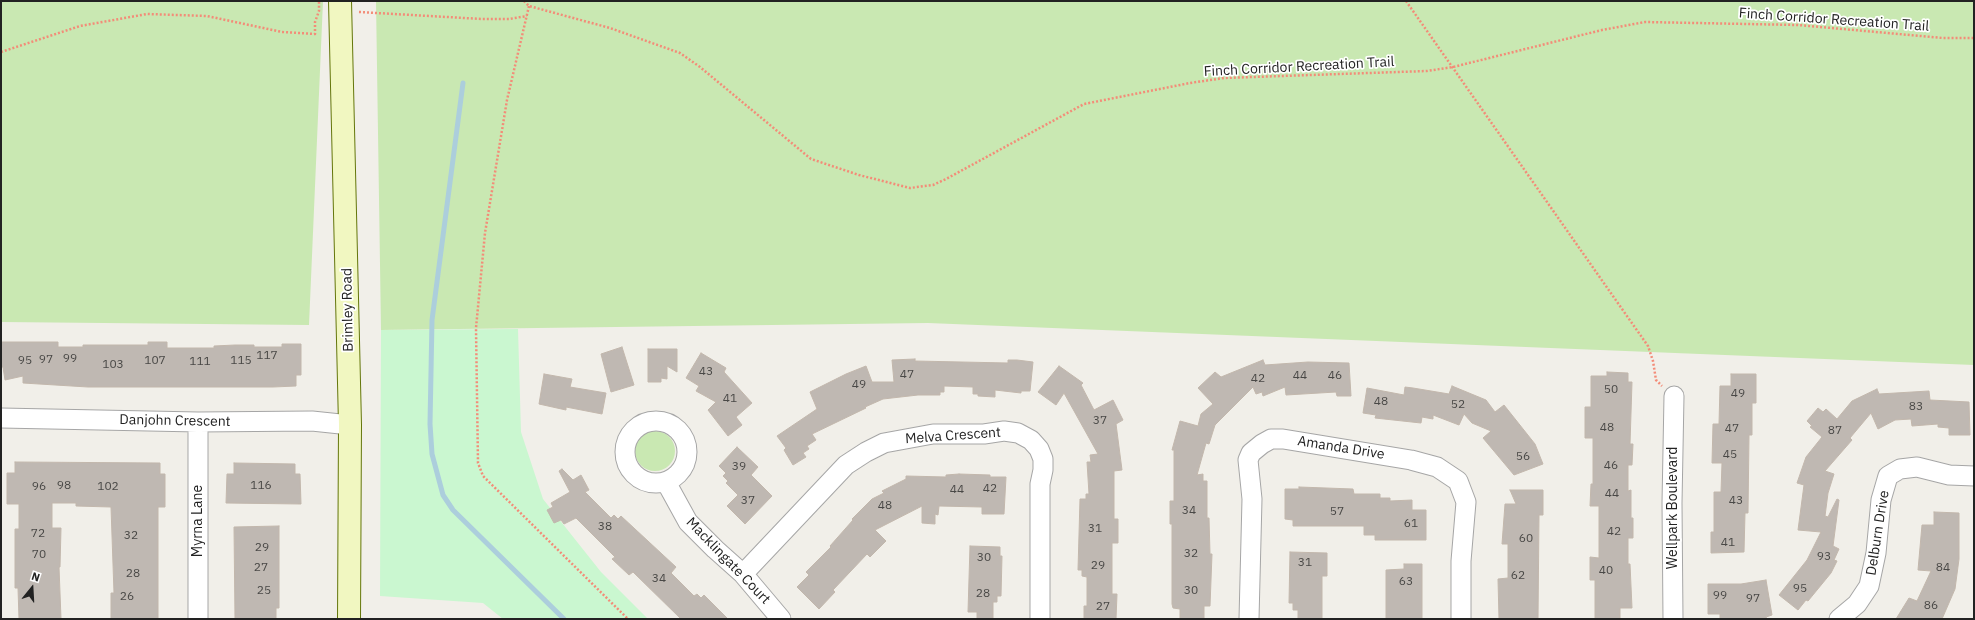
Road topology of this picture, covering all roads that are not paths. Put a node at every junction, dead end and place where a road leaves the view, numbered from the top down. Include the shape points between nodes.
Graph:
1 (340, 7) edge
2 (1674, 396) road end
3 (1, 418) edge
4 (198, 422) junction
5 (350, 425) junction
6 (1974, 476) edge
7 (666, 482) dead end
8 (743, 574) junction
9 (198, 619) edge
10 (349, 619) edge
11 (781, 619) edge
12 (1040, 619) edge
13 (1249, 619) edge
14 (1460, 619) edge
15 (1673, 619) edge
16 (1839, 619) edge

1 - 5 main road, Brimley Road
2 - 15 street, Wellpark Boulevard
3 - 4 street, Danjohn Crescent
4 - 5 street, Danjohn Crescent via 312,422
4 - 9 street, Myrna Lane
5 - 10 main road, Brimley Road
6 - 16 street, Delburn Drive via 1949,475 1917,467 1900,469 1888,476 1881,500 1876,553 1869,586 1857,604
7 - 8 street, Macklingate Court via 688,522
8 - 11 street, Macklingate Court
8 - 12 street, Melva Crescent via 846,465 866,452 884,443 927,435 1004,431 1018,433 1031,440 1043,459 1040,484
13 - 14 street, Amanda Drive via 1252,499 1248,460 1251,453 1271,439 1411,460 1437,467 1458,482 1466,502

